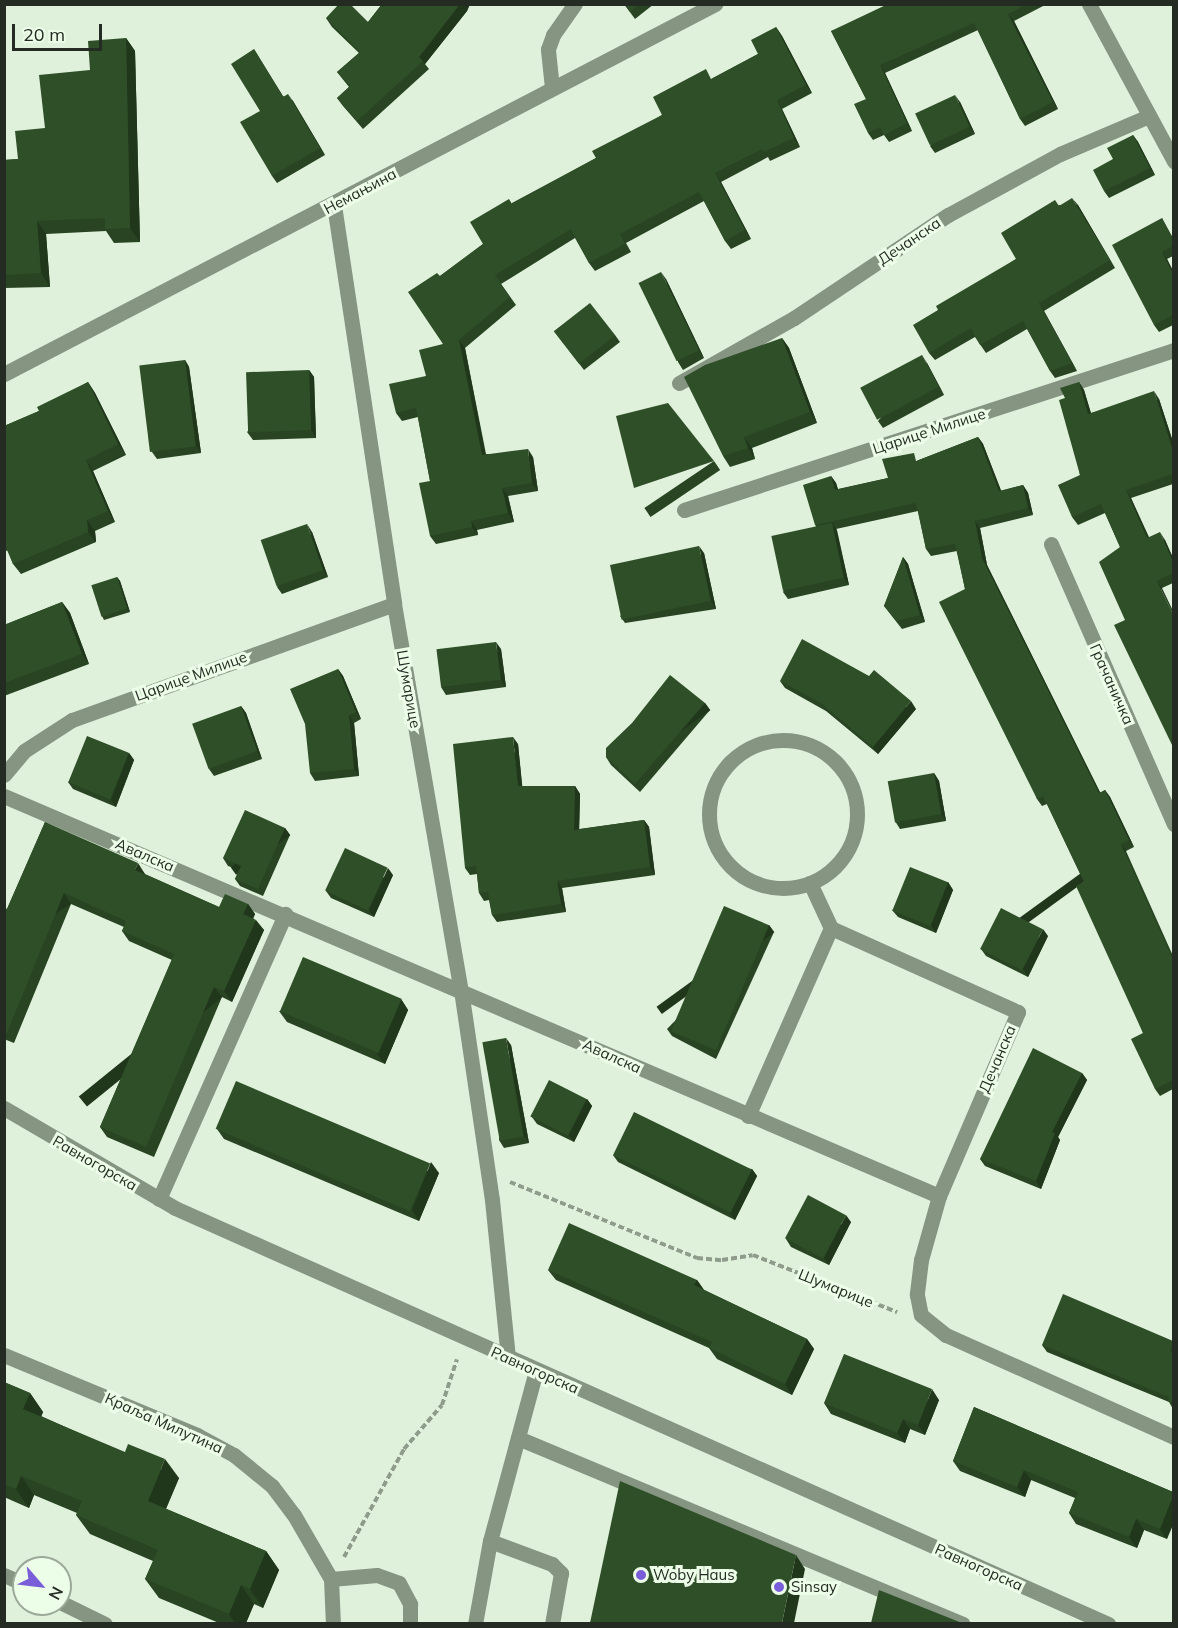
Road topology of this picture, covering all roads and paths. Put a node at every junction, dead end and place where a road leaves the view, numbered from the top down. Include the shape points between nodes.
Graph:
1 (575, 4) edge
2 (715, 4) edge
3 (1089, 4) edge
4 (552, 88) junction
5 (1149, 116) junction
6 (1173, 161) edge
7 (334, 206) junction
8 (1173, 350) edge
9 (4, 374) edge
10 (679, 383) dead end
11 (684, 510) dead end
12 (1051, 544) dead end
13 (394, 604) junction
14 (4, 775) edge
15 (4, 795) edge
16 (1173, 825) edge
17 (810, 883) junction
18 (285, 914) junction
19 (831, 928) junction
20 (461, 990) junction
21 (4, 1108) edge
22 (748, 1116) junction
23 (488, 1173) junction
24 (939, 1196) junction
25 (159, 1199) junction
26 (921, 1315) junction
27 (463, 1338) junction
28 (4, 1355) edge
29 (508, 1358) junction
30 (536, 1370) junction
31 (1173, 1437) edge
32 (518, 1438) junction
33 (490, 1541) junction
34 (331, 1579) junction
35 (72, 1608) edge
36 (1075, 1617) edge
37 (105, 1623) edge
38 (333, 1623) edge
39 (410, 1623) edge
40 (475, 1623) edge
41 (552, 1623) edge
42 (963, 1623) edge
43 (1108, 1623) edge

1 - 4 street via 553,35 548,50
2 - 4 street, Немањина
3 - 5 street
4 - 7 street, Немањина
5 - 6 street
5 - 10 street, Дечанска via 1060,154 948,215 794,318
7 - 9 street, Немањина
7 - 13 street, Шумарице
8 - 11 street, Царице Милице
12 - 16 street, Грачаничка
13 - 14 street, Царице Милице via 72,720 24,751
13 - 20 street, Шумарице
15 - 18 street, Авалска
17 - 17 street via 831,872 846,854 855,832 857,809 852,786 840,766 812,747 778,740 755,746 720,775 711,796 709,819 714,842 726,862 744,877 765,886 788,888
17 - 19 street
18 - 20 street, Авалска
18 - 25 street
19 - 22 street
19 - 24 street, Дечанска via 1018,1011
20 - 22 street, Авалска
20 - 23 street, Шумарице
21 - 25 street, Равногорска
22 - 24 street, Авалска
23 - 26 path, Шумарице via 697,1258 722,1260 753,1255 896,1312
23 - 29 street, Шумарице
24 - 26 street via 921,1260 917,1294
25 - 27 street, Равногорска
26 - 31 street via 946,1335
27 - 29 street, Равногорска
27 - 34 path via 442,1405 404,1449
28 - 34 street, Краља Милутина via 234,1455 272,1486 294,1515
29 - 30 street, Равногорска
30 - 32 street
30 - 36 street, Равногорска
32 - 33 street
32 - 42 street
33 - 40 street
33 - 41 street via 552,1564 561,1573
34 - 38 street, Краља Милутина
34 - 39 street via 377,1575 399,1583 410,1604
35 - 37 street
36 - 43 street, Равногорска

